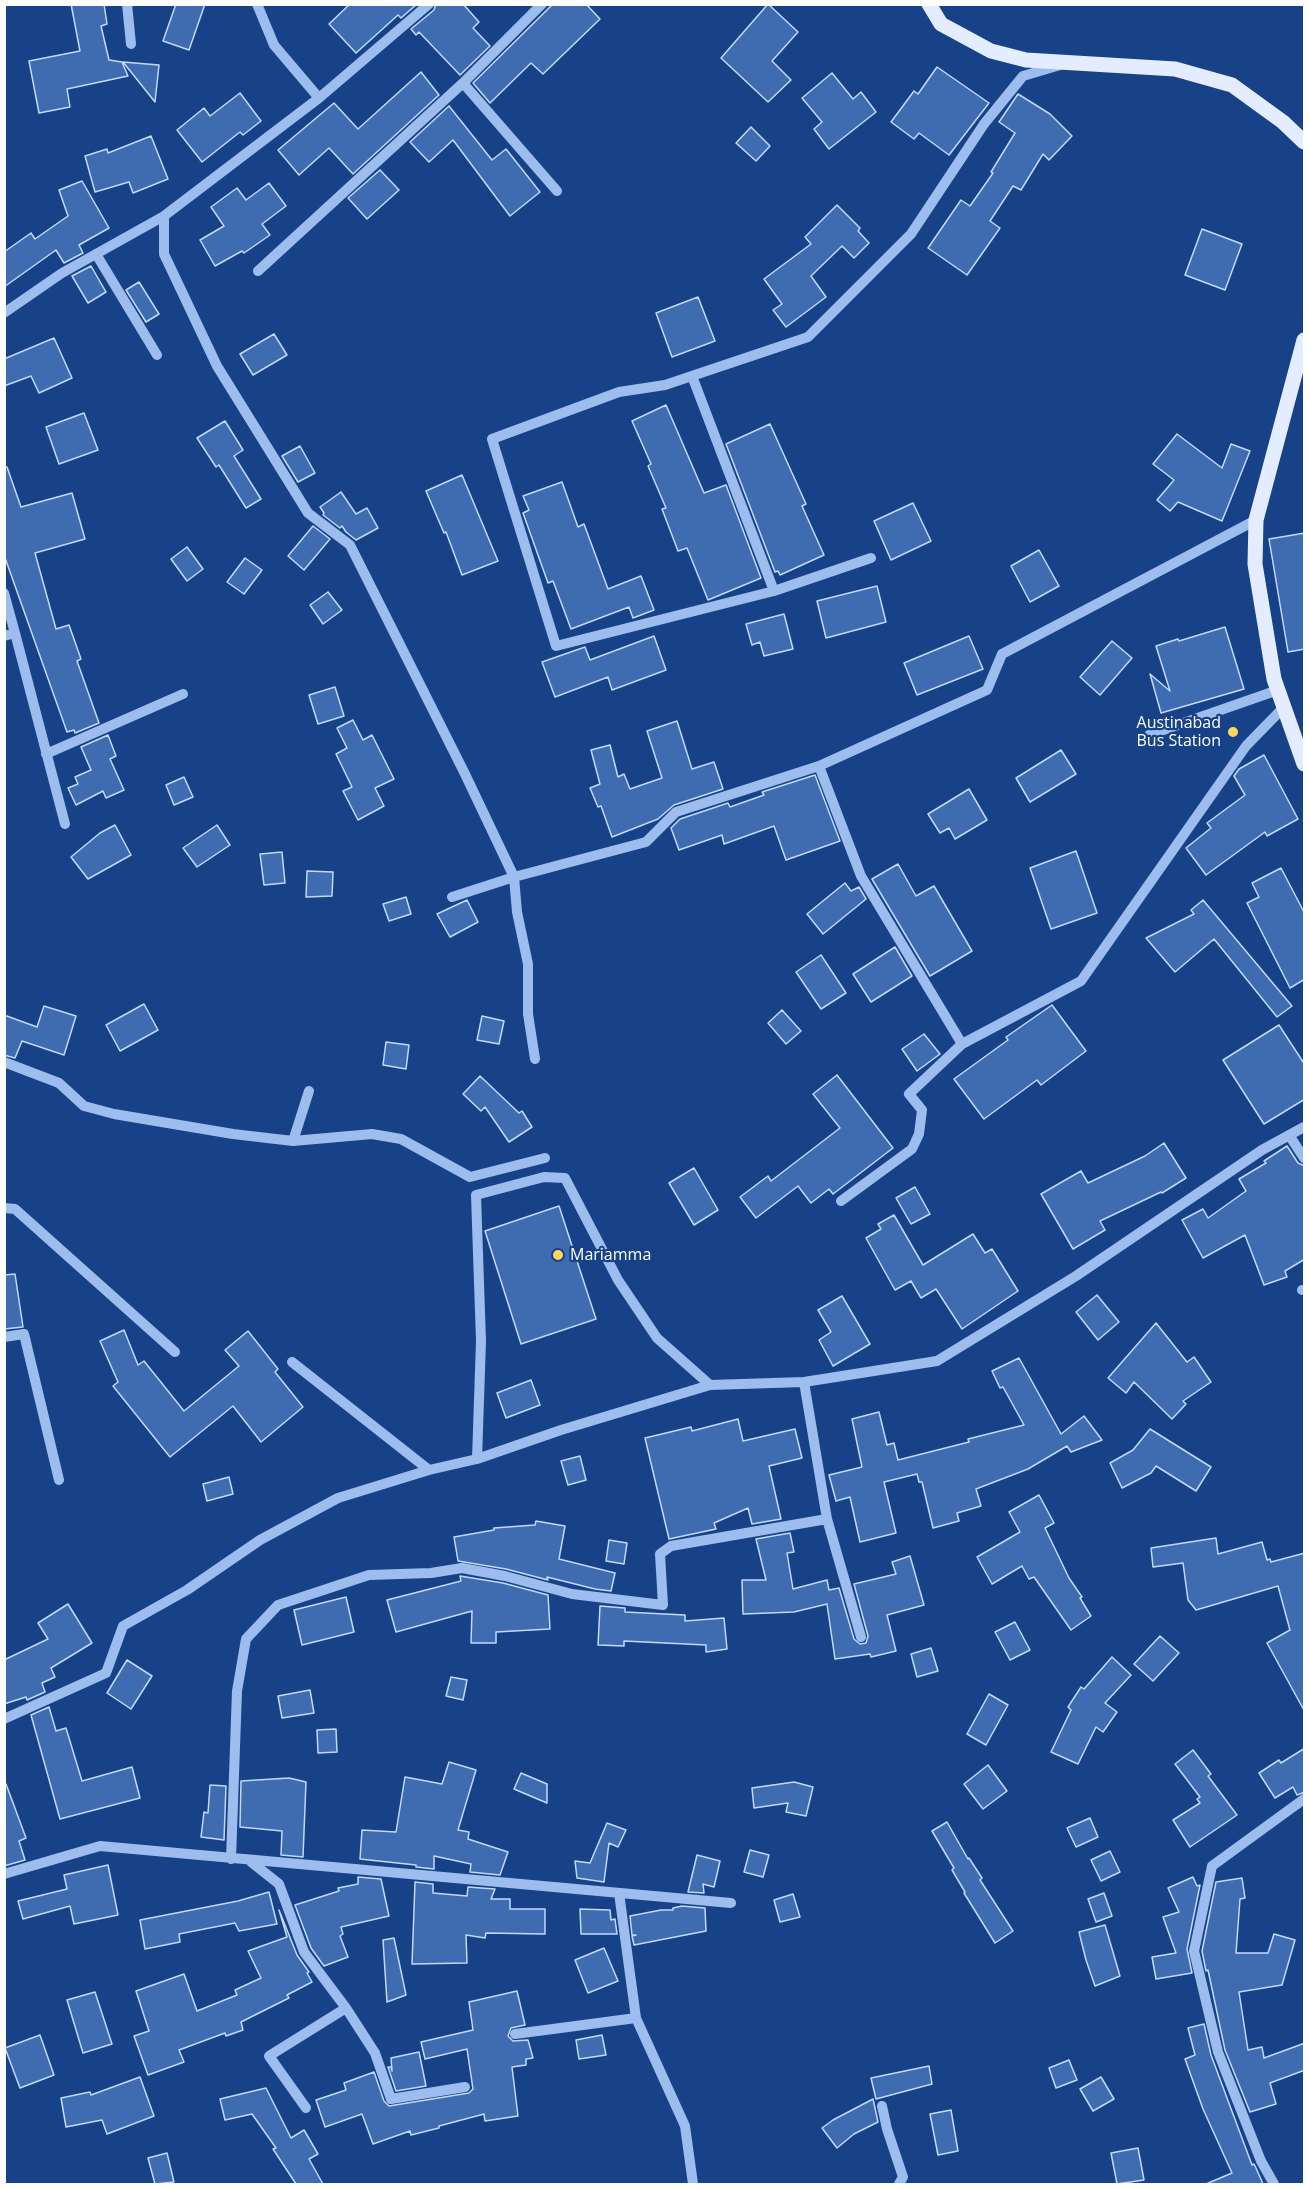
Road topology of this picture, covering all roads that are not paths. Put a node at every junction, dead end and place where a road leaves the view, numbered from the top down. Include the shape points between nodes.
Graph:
1 (127, 4) edge
2 (257, 4) edge
3 (429, 4) edge
4 (543, 4) edge
5 (929, 4) edge
6 (131, 45) dead end
7 (1069, 63) junction
8 (464, 83) junction
9 (319, 98) junction
10 (1305, 142) edge
11 (557, 191) dead end
12 (164, 216) junction
13 (96, 254) junction
14 (258, 271) dead end
15 (4, 313) edge
16 (1305, 340) edge
17 (157, 355) dead end
18 (692, 376) junction
19 (1256, 520) junction
20 (871, 558) dead end
21 (774, 591) junction
22 (4, 593) edge
23 (10, 635) edge
24 (1278, 690) junction
25 (183, 694) dead end
26 (1284, 707) junction
27 (1149, 735) dead end
28 (46, 754) junction
29 (1305, 764) edge
30 (819, 766) junction
31 (65, 824) dead end
32 (514, 877) junction
33 (452, 897) dead end
34 (962, 1044) junction
35 (535, 1059) dead end
36 (4, 1062) edge
37 (309, 1091) dead end
38 (1305, 1127) edge
39 (1289, 1135) junction
40 (293, 1140) junction
41 (546, 1158) dead end
42 (1305, 1158) edge
43 (841, 1201) dead end
44 (4, 1208) edge
45 (4, 1337) edge
46 (174, 1352) dead end
47 (292, 1362) dead end
48 (804, 1382) junction
49 (710, 1385) junction
50 (477, 1459) junction
51 (429, 1470) junction
52 (59, 1480) dead end
53 (827, 1519) junction
54 (861, 1637) dead end
55 (4, 1719) edge
56 (1305, 1799) edge
57 (231, 1859) junction
58 (250, 1861) junction
59 (4, 1874) edge
60 (619, 1893) junction
61 (731, 1903) dead end
62 (346, 2008) junction
63 (636, 2018) junction
64 (515, 2034) dead end
65 (465, 2087) dead end
66 (882, 2106) dead end
67 (306, 2108) dead end
68 (693, 2184) edge
69 (899, 2184) edge
70 (1274, 2184) edge

1 - 6 street
2 - 9 street via 274,45
3 - 9 street
4 - 8 street
5 - 7 main road via 941,24 991,51 1026,60
7 - 10 main road via 1175,69 1232,85
7 - 18 street via 1023,76 984,124 911,234 807,337
8 - 11 street
8 - 14 street
9 - 12 street
12 - 13 street
12 - 32 street via 164,254 217,366 308,513 350,545
13 - 15 street
13 - 17 street
16 - 19 main road
18 - 21 street
18 - 21 street via 620,392 492,439 556,646
19 - 24 main road via 1255,564
19 - 30 street via 1002,654 987,690
20 - 21 street
22 - 23 street
23 - 28 street
24 - 26 main road
24 - 27 street
25 - 28 street
26 - 29 main road
26 - 34 street via 1246,746 1081,981
28 - 31 street
30 - 32 street via 676,812 645,842
30 - 34 street via 861,876
32 - 33 street
32 - 35 street via 528,964 528,1014
34 - 43 street via 909,1094 922,1110 919,1134 912,1149
36 - 40 street via 59,1083 84,1106 233,1134
37 - 40 street
38 - 39 street
39 - 42 street
39 - 48 street via 1076,1276 937,1361
40 - 41 street via 372,1134 401,1139 470,1177
44 - 46 street via 15,1209
45 - 52 street via 24,1334
47 - 51 street
48 - 49 street
48 - 53 street
49 - 50 street
49 - 50 street via 657,1338 618,1280 565,1178 544,1177 476,1196 481,1341
50 - 51 street
51 - 55 street via 338,1498 260,1540 187,1590 123,1626 106,1673
53 - 54 street
53 - 57 street via 671,1546 660,1554 663,1605 572,1594 462,1568 369,1575 278,1605 246,1639 237,1691
56 - 70 street via 1212,1866 1194,1952 1218,2052
57 - 58 street
57 - 59 street via 100,1846
58 - 60 street
58 - 62 street via 279,1884 304,1952
60 - 61 street
60 - 63 street
62 - 65 street via 375,2053 391,2099
62 - 67 street via 269,2056
63 - 64 street
63 - 68 street via 685,2126
66 - 69 street via 903,2177

